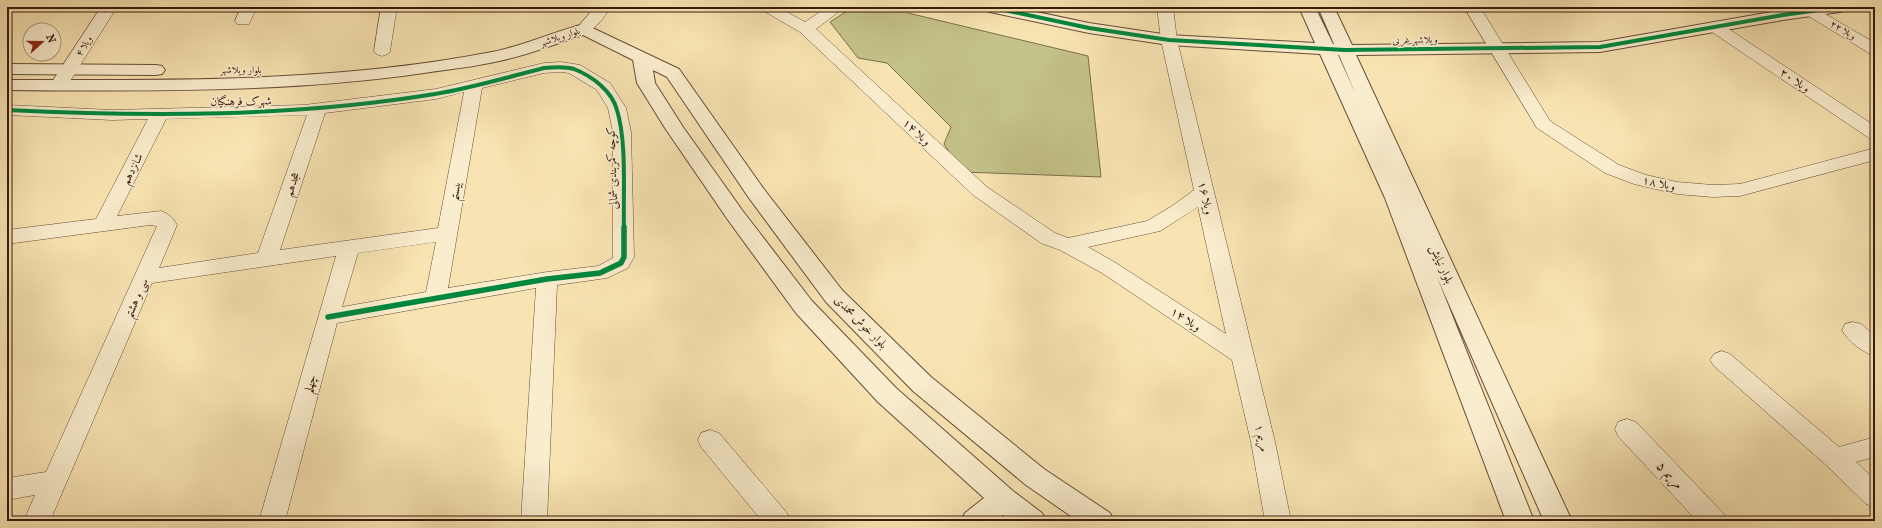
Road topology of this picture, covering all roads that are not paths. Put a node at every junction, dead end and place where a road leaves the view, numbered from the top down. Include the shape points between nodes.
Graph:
1 (109, 7) edge
2 (389, 7) edge
3 (604, 7) edge
4 (767, 7) edge
5 (837, 7) edge
6 (990, 7) edge
7 (1165, 7) edge
8 (1307, 7) edge
9 (1326, 7) edge
10 (1472, 7) edge
11 (1840, 7) edge
12 (1778, 11) edge
13 (1810, 11) junction
14 (1715, 27) junction
15 (584, 29) junction
16 (806, 29) junction
17 (1169, 40) junction
18 (1497, 48) junction
19 (1336, 49) junction
20 (1875, 50) edge
21 (382, 51) dead end
22 (642, 59) junction
23 (7, 68) edge
24 (70, 69) junction
25 (474, 84) junction
26 (7, 85) edge
27 (59, 85) junction
28 (318, 108) junction
29 (9, 113) edge
30 (160, 113) junction
31 (1875, 134) edge
32 (1875, 154) edge
33 (1205, 192) junction
34 (761, 199) junction
35 (1404, 199) junction
36 (731, 209) junction
37 (103, 224) junction
38 (448, 233) junction
39 (7, 237) edge
40 (1067, 245) junction
41 (349, 247) junction
42 (266, 260) junction
43 (145, 278) junction
44 (547, 279) junction
45 (436, 298) junction
46 (328, 317) junction
47 (1853, 330) dead end
48 (1875, 348) edge
49 (1243, 356) junction
50 (1722, 360) dead end
51 (1466, 379) junction
52 (1495, 382) junction
53 (1627, 429) dead end
54 (710, 440) dead end
55 (1875, 448) edge
56 (1835, 458) junction
57 (56, 481) junction
58 (7, 489) edge
59 (1875, 496) edge
60 (1003, 500) junction
61 (37, 521) edge
62 (272, 521) edge
63 (534, 521) edge
64 (778, 521) edge
65 (975, 521) edge
66 (1032, 521) edge
67 (1100, 521) edge
68 (1278, 521) edge
69 (1520, 521) edge
70 (1558, 521) edge
71 (1714, 521) edge

1 - 24 street, ۴ ویلا
2 - 21 street
3 - 15 street
4 - 16 street, ۱۴ ویلا
5 - 16 street
6 - 17 street, ویلاشهر غربی via 1089,28
7 - 17 street, ۱۶ ویلا
8 - 19 street, بلوار نیایش
9 - 19 street, بلوار نیایش
10 - 18 street, ویلا ۱۸
11 - 13 street, ویلاشهر غربی
12 - 13 street, ویلاشهر غربی
12 - 14 street, ویلاشهر غربی
13 - 20 street, ویلا ۲۲
14 - 18 street, ویلاشهر غربی via 1600,47
14 - 31 street, ویلا ۲۰
15 - 22 street
15 - 24 street, بلوار ویلاشهر via 500,45 342,66 274,70
15 - 27 street, بلوار ویلاشهر via 506,54 413,70 338,79 270,83
16 - 40 street, ۱۴ ویلا via 980,191 1048,238
17 - 19 street, ویلاشهر غربی
17 - 33 street, ۱۶ ویلا
18 - 19 street, ویلاشهر غربی
18 - 32 street, ویلا ۱۸ via 1543,124 1584,153 1612,169 1641,180 1706,191 1740,190
19 - 35 street, بلوار نیایش
22 - 34 street, بلوار خوش محمدی via 673,73
22 - 36 street via 646,83
23 - 24 street, بلوار ویلاشهر
24 - 27 street, ۴ ویلا
25 - 28 street, شهرک فرهنگیان via 436,94
25 - 38 street, بیستم
25 - 44 street, کوچه کمربندی شمالی via 538,69 567,68 584,73 604,87 618,108 622,132 624,257 621,263 600,273
26 - 27 street, بلوار ویلاشهر
28 - 30 street, شهرک فرهنگیان
28 - 42 street, هجدهم
29 - 30 street, شهرک فرهنگیان
30 - 37 street, شانزدهم
33 - 40 street via 1153,226
33 - 49 street, ۱۶ ویلا
34 - 36 street via 749,207
34 - 67 street, بلوار خوش محمدی via 834,296 922,384 1035,477
35 - 51 street, بلوار نیایش
35 - 52 street, بلوار نیایش
36 - 60 street via 804,307 887,396
37 - 39 street, سی و هشتم
37 - 43 street, سی و هشتم via 150,218 161,218 165,221 166,231
38 - 41 street
38 - 45 street, بیستم
40 - 49 street, ۱۴ ویلا via 1109,268
41 - 42 street
41 - 46 street, چهلم
42 - 43 street
43 - 57 street, سی و هشتم
44 - 45 street, کوچه کمربندی شمالی
44 - 63 street
45 - 46 street, کوچه کمربندی شمالی
46 - 62 street, چهلم
47 - 48 street
49 - 68 street, ۱ مریم
50 - 56 street
51 - 52 street
51 - 69 street, بلوار نیایش
52 - 70 street, بلوار نیایش
53 - 71 street, ۵ مریم
54 - 64 street
55 - 56 street
56 - 59 street
57 - 58 street
57 - 61 street, سی و هشتم
60 - 65 street
60 - 66 street

